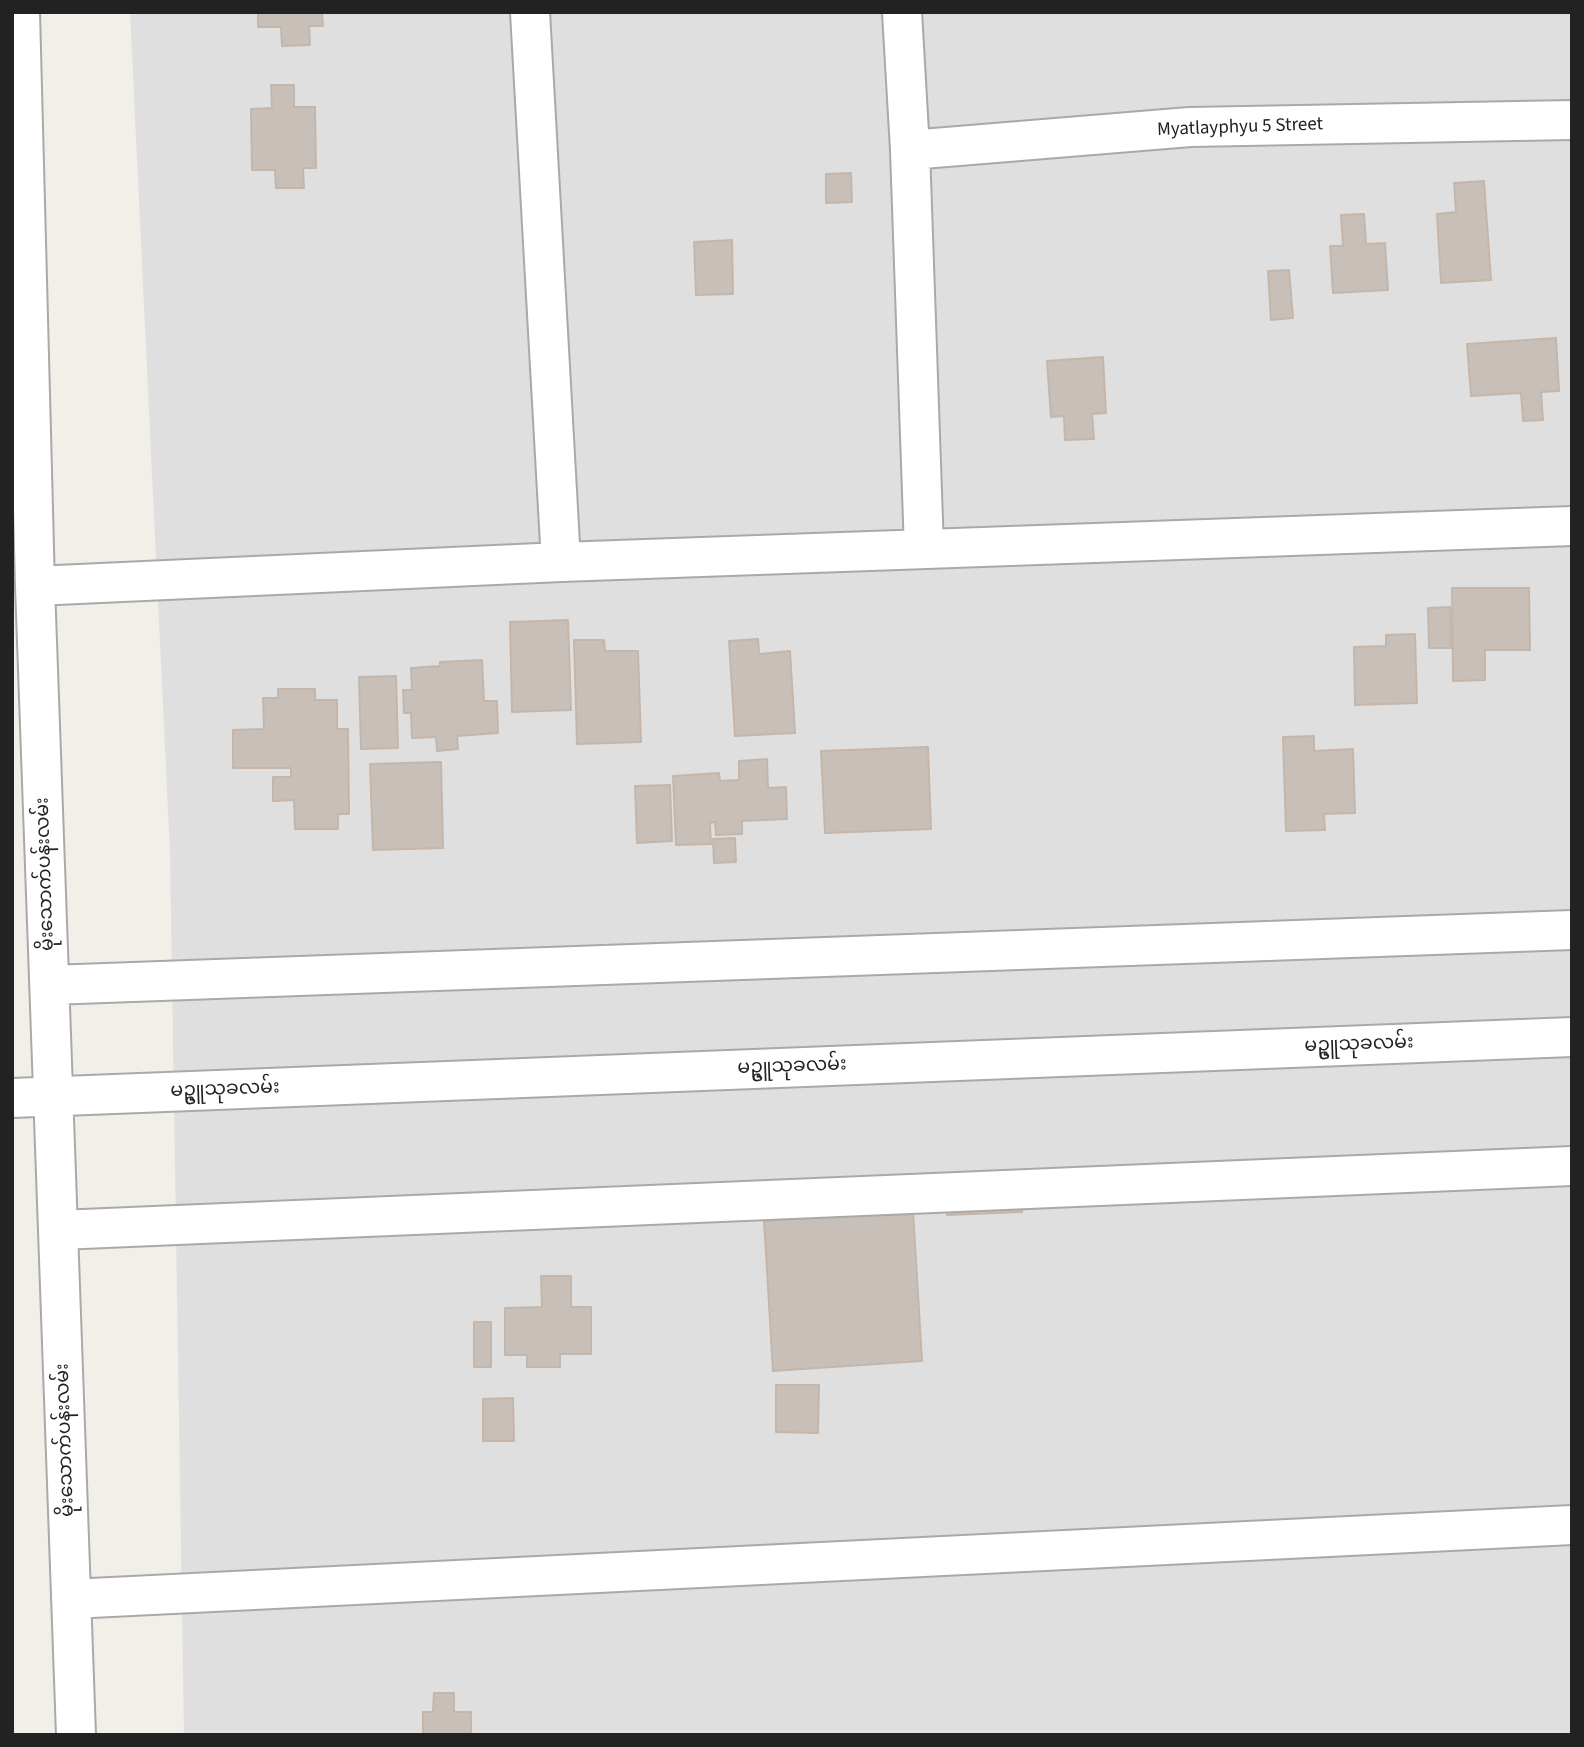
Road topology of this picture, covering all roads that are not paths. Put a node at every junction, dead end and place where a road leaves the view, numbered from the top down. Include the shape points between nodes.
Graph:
1 (20, 12) edge
2 (530, 12) edge
3 (902, 12) edge
4 (1572, 120) edge
5 (910, 150) junction
6 (1572, 527) edge
7 (924, 549) junction
8 (561, 562) junction
9 (35, 586) junction
10 (1572, 930) edge
11 (50, 985) junction
12 (1572, 1037) edge
13 (54, 1097) junction
14 (12, 1098) edge
15 (1572, 1166) edge
16 (59, 1230) junction
17 (1572, 1525) edge
18 (71, 1599) junction
19 (76, 1735) edge

1 - 9 street, မိုးသောက်ပန်းလမ်း
2 - 8 street
3 - 5 street
4 - 5 street, Myatlayphyu 5 Street via 1191,127
5 - 7 street
6 - 7 street
7 - 8 street
8 - 9 street
9 - 11 street, မိုးသောက်ပန်းလမ်း
10 - 11 street
11 - 13 street, မိုးသောက်ပန်းလမ်း
12 - 13 street, မဥ္ဇူသုခလမ်း
13 - 14 street, မဥ္ဇူသုခလမ်း
13 - 16 street, မိုးသောက်ပန်းလမ်း
15 - 16 street
16 - 18 street, မိုးသောက်ပန်းလမ်း
17 - 18 street
18 - 19 street, မိုးသောက်ပန်းလမ်း

